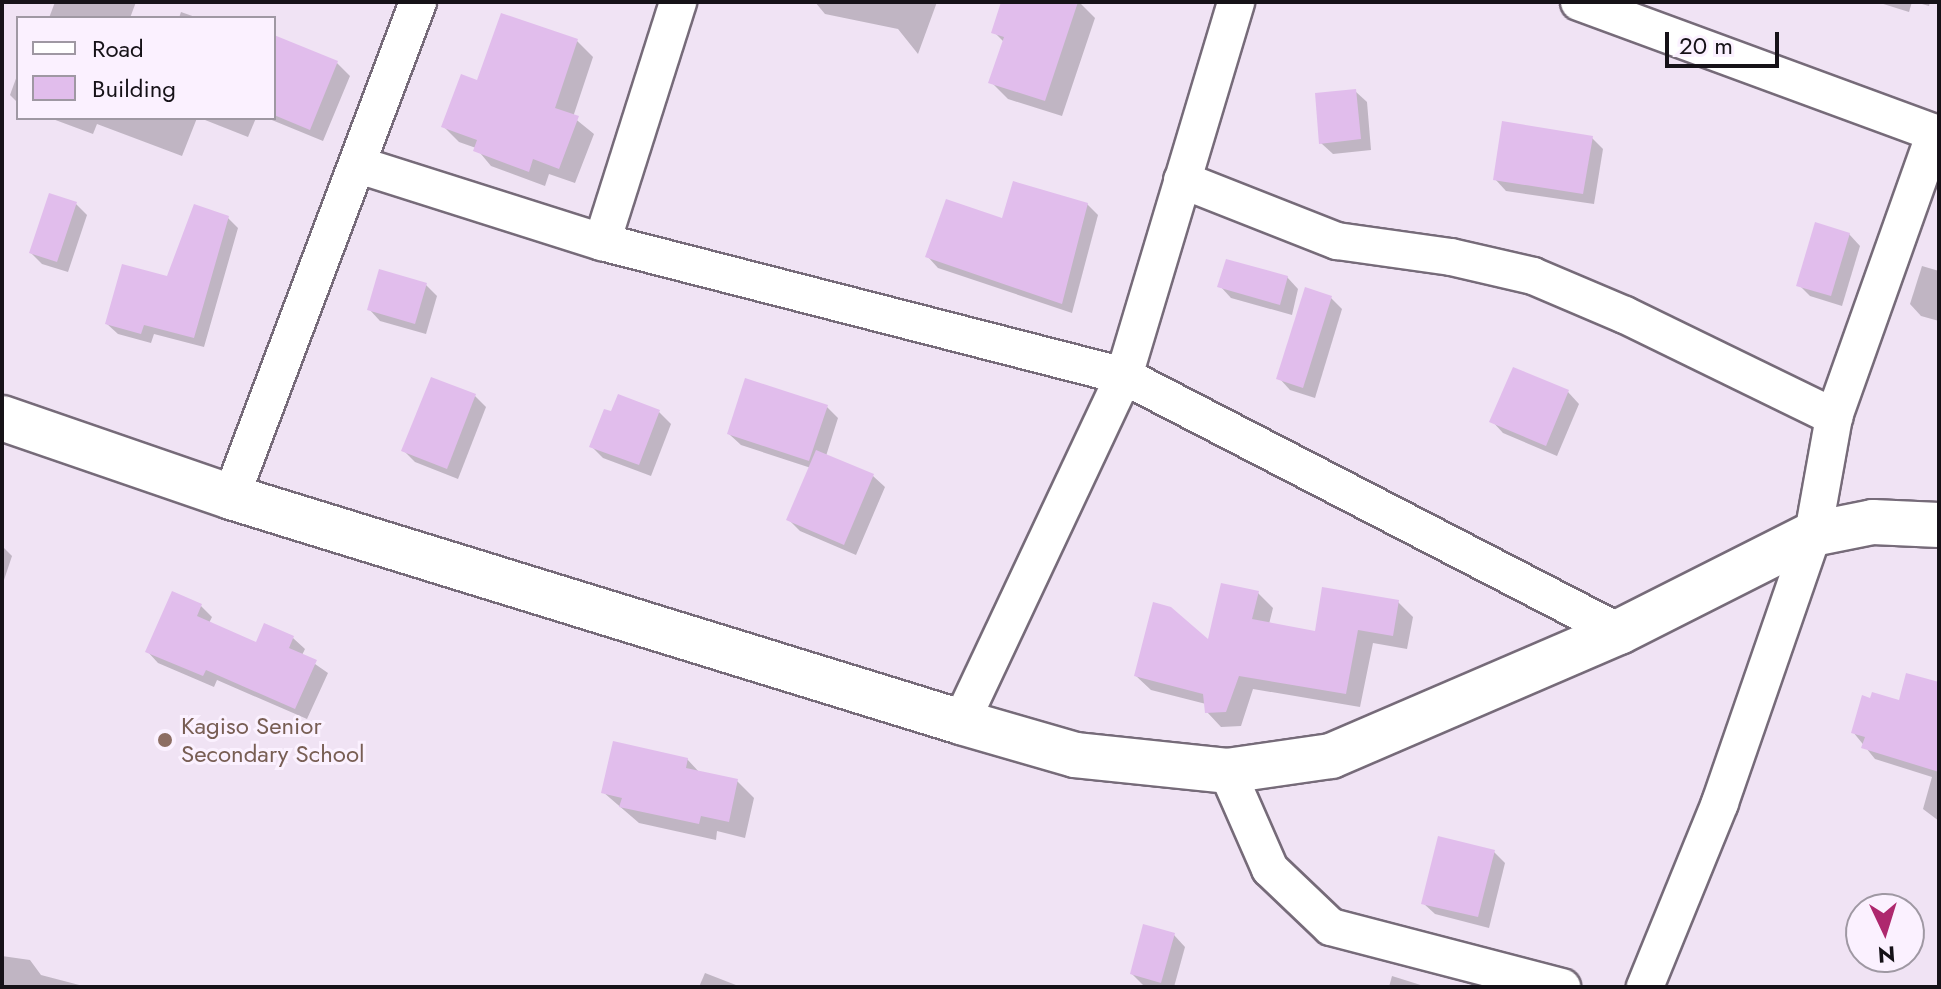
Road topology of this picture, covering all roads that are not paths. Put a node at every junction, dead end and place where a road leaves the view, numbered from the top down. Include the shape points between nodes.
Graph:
1 (418, 2) edge
2 (678, 2) edge
3 (1236, 2) edge
4 (1579, 2) edge
5 (1937, 134) edge
6 (359, 165) junction
7 (1182, 180) junction
8 (602, 242) junction
9 (1124, 376) junction
10 (1834, 417) junction
11 (2, 418) edge
12 (231, 497) junction
13 (1939, 525) edge
14 (1813, 534) junction
15 (1619, 632) junction
16 (961, 722) junction
17 (1227, 771) junction
18 (1562, 987) edge
19 (1645, 987) edge

1 - 6 street
2 - 8 street
3 - 7 street
4 - 5 street
5 - 10 street
6 - 8 street
6 - 12 street
7 - 9 street
7 - 10 street via 1337,241 1451,257 1533,276
8 - 9 street
9 - 15 street
9 - 16 street
10 - 14 street
11 - 12 street
12 - 16 street
13 - 14 street via 1873,522
14 - 15 street
14 - 19 street via 1720,803
15 - 17 street via 1331,756
16 - 17 street via 1075,755
17 - 18 street via 1270,869 1331,927

